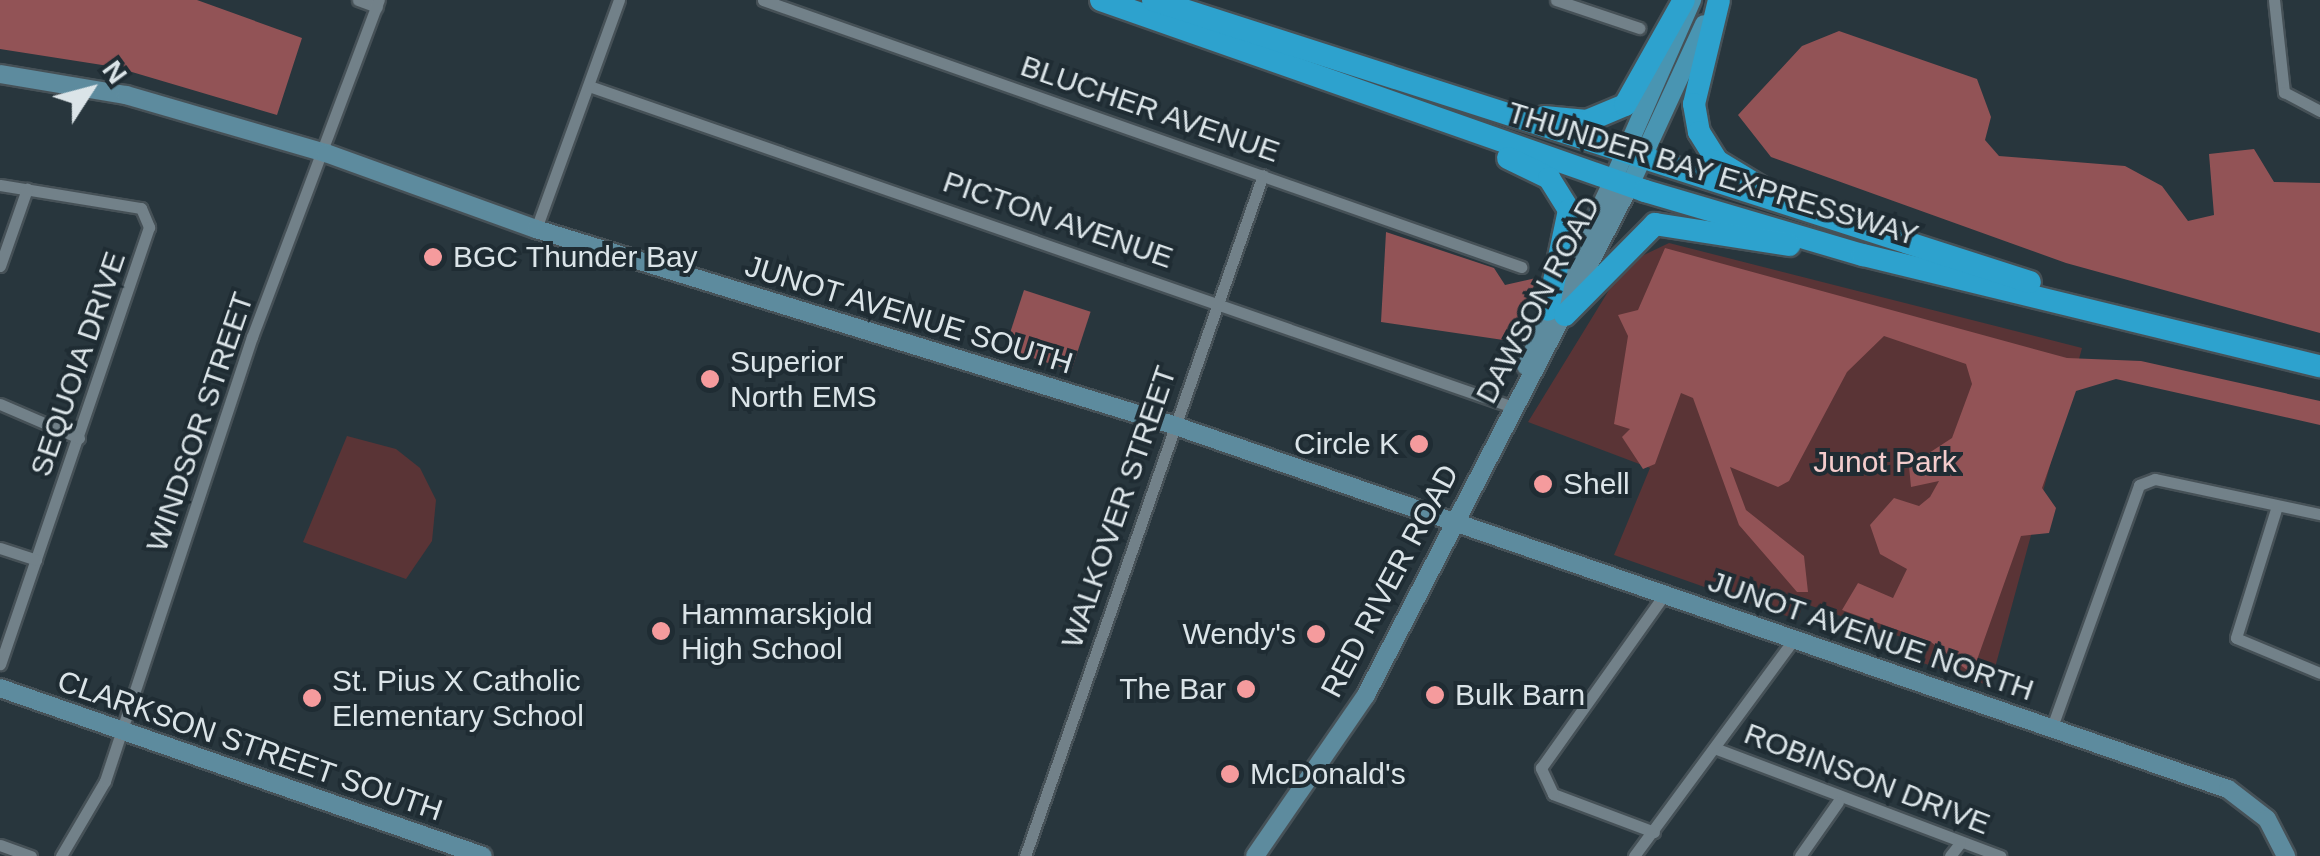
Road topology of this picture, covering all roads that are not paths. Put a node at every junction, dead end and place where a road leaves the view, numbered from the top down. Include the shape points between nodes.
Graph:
1 (358, 0) edge
2 (619, 0) edge
3 (763, 0) edge
4 (1101, 0) edge
5 (1153, 0) edge
6 (1556, 0) edge
7 (1684, 0) edge
8 (1693, 0) edge
9 (1716, 0) edge
10 (2274, 0) edge
11 (378, 3) edge
12 (1638, 28) dead end
13 (0, 74) edge
14 (1400, 80) junction
15 (589, 86) junction
16 (1382, 100) junction
17 (2320, 111) edge
18 (326, 154) junction
19 (1633, 160) junction
20 (1263, 175) junction
21 (1622, 182) junction
22 (0, 186) edge
23 (27, 189) junction
24 (536, 229) junction
25 (1860, 230) junction
26 (1863, 255) junction
27 (0, 266) edge
28 (1520, 267) dead end
29 (1218, 301) junction
30 (1556, 313) junction
31 (2320, 352) edge
32 (2320, 366) edge
33 (0, 404) edge
34 (1510, 406) junction
35 (1172, 425) junction
36 (1502, 427) junction
37 (78, 438) junction
38 (2277, 506) junction
39 (2320, 514) edge
40 (1453, 524) junction
41 (0, 548) edge
42 (36, 560) junction
43 (1664, 594) junction
44 (1795, 638) junction
45 (0, 664) edge
46 (2320, 673) edge
47 (0, 688) edge
48 (2052, 728) junction
49 (124, 731) junction
50 (1716, 749) junction
51 (1838, 802) junction
52 (1654, 832) junction
53 (1960, 843) junction
54 (0, 844) edge
55 (31, 856) edge
56 (62, 856) edge
57 (483, 856) edge
58 (1025, 856) edge
59 (1255, 856) edge
60 (1634, 856) edge
61 (1800, 856) edge
62 (1950, 856) edge
63 (2000, 856) edge
64 (2286, 856) edge

1 - 11 street
2 - 15 street
3 - 20 street, BLUCHER AVENUE
4 - 16 highway, THUNDER BAY EXPRESSWAY
5 - 14 highway, THUNDER BAY EXPRESSWAY
6 - 12 street
7 - 14 highway via 1632,99 1596,119 1565,123
8 - 19 main road, DAWSON ROAD
9 - 19 main road, DAWSON ROAD
9 - 25 highway via 1694,104 1708,150 1751,184
10 - 17 street via 2284,92
11 - 18 street, WINDSOR STREET
13 - 18 main road, JUNOT AVENUE SOUTH via 126,95
14 - 19 highway, THUNDER BAY EXPRESSWAY
15 - 24 street
15 - 29 street, PICTON AVENUE
16 - 21 highway, THUNDER BAY EXPRESSWAY
16 - 30 highway via 1556,186 1570,226
18 - 24 main road, JUNOT AVENUE SOUTH
18 - 49 street, WINDSOR STREET via 252,337
19 - 21 main road, DAWSON ROAD
19 - 25 highway, THUNDER BAY EXPRESSWAY
20 - 28 street, BLUCHER AVENUE
20 - 29 street, WALKOVER STREET
21 - 26 highway, THUNDER BAY EXPRESSWAY
21 - 30 main road, DAWSON ROAD
22 - 23 street, SEQUOIA DRIVE
23 - 27 street
23 - 37 street, SEQUOIA DRIVE via 148,215 149,238
24 - 35 main road, JUNOT AVENUE SOUTH
25 - 31 highway, THUNDER BAY EXPRESSWAY
26 - 30 highway via 1655,224
26 - 32 highway, THUNDER BAY EXPRESSWAY
29 - 34 street, PICTON AVENUE
29 - 35 street, WALKOVER STREET
30 - 34 main road, DAWSON ROAD
30 - 36 main road, DAWSON ROAD
33 - 37 street
34 - 36 main road, DAWSON ROAD
35 - 40 main road, JUNOT AVENUE SOUTH
35 - 58 street, WALKOVER STREET
36 - 40 main road, RED RIVER ROAD
37 - 42 street, SEQUOIA DRIVE
38 - 39 street
38 - 46 street via 2236,638
38 - 48 street via 2154,479 2139,485
40 - 43 main road, JUNOT AVENUE NORTH
40 - 59 main road, RED RIVER ROAD via 1368,692
41 - 42 street
42 - 45 street, SEQUOIA DRIVE
43 - 44 main road, JUNOT AVENUE NORTH
43 - 52 street via 1541,768 1553,794
44 - 48 main road, JUNOT AVENUE NORTH
44 - 50 street
47 - 49 main road, CLARKSON STREET SOUTH
48 - 64 main road, JUNOT AVENUE NORTH via 2228,789 2264,816
49 - 56 street, WINDSOR STREET via 95,805
49 - 57 main road, CLARKSON STREET SOUTH
50 - 51 street, ROBINSON DRIVE
50 - 52 street
51 - 53 street, ROBINSON DRIVE
51 - 61 street
52 - 60 street
53 - 62 street
53 - 63 street, ROBINSON DRIVE
54 - 55 street

